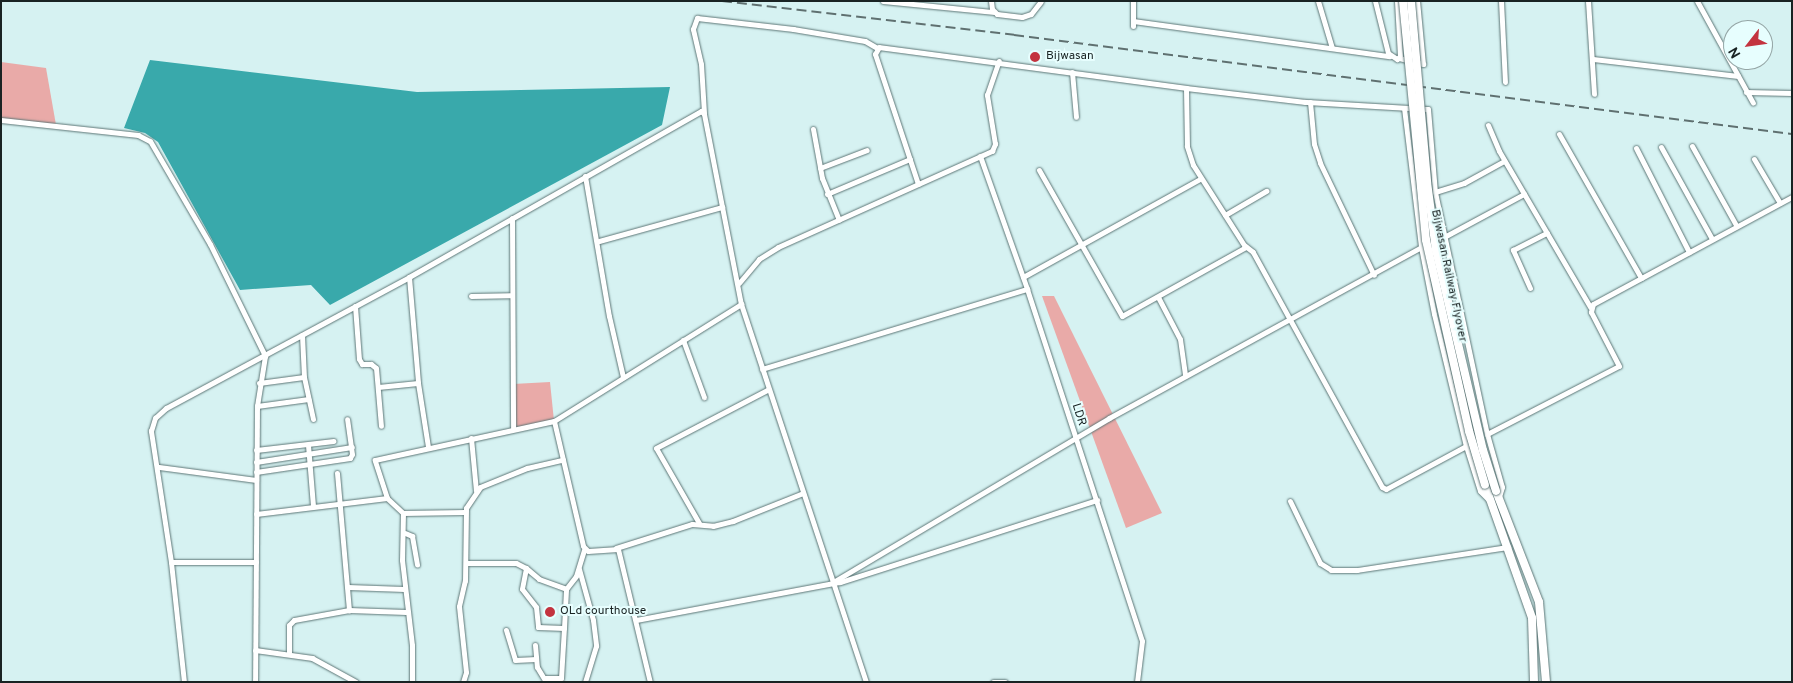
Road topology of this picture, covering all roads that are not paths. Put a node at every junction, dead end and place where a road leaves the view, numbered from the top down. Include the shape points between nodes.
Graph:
1 (883, 1) edge
2 (991, 1) edge
3 (1041, 1) edge
4 (1133, 1) edge
5 (1318, 1) edge
6 (1374, 1) edge
7 (1397, 1) edge
8 (1403, 1) edge
9 (1411, 1) edge
10 (1417, 1) edge
11 (1500, 1) edge
12 (1588, 1) edge
13 (1697, 1) edge
14 (994, 12) junction
15 (877, 48) junction
16 (1332, 48) junction
17 (1390, 56) junction
18 (1399, 58) junction
19 (1593, 59) junction
20 (999, 61) junction
21 (1072, 72) junction
22 (1738, 76) junction
23 (1505, 82) dead end
24 (1186, 88) junction
25 (1746, 92) junction
26 (1792, 93) edge
27 (1594, 94) dead end
28 (1310, 102) junction
29 (1753, 103) dead end
30 (1404, 108) junction
31 (704, 114) junction
32 (1076, 117) dead end
33 (1, 120) edge
34 (1488, 125) dead end
35 (813, 129) dead end
36 (1558, 134) dead end
37 (1692, 146) dead end
38 (1661, 147) dead end
39 (1636, 148) dead end
40 (867, 150) dead end
41 (980, 156) junction
42 (910, 159) junction
43 (1754, 159) dead end
44 (1504, 161) junction
45 (820, 168) junction
46 (1039, 170) dead end
47 (585, 176) junction
48 (1200, 179) junction
49 (918, 184) junction
50 (1266, 191) dead end
51 (1435, 192) junction
52 (827, 194) junction
53 (1524, 194) junction
54 (1792, 196) edge
55 (1780, 203) junction
56 (722, 207) junction
57 (1225, 215) junction
58 (512, 218) junction
59 (839, 220) junction
60 (1736, 225) junction
61 (1547, 234) junction
62 (1444, 237) junction
63 (1712, 239) junction
64 (599, 241) junction
65 (1080, 247) junction
66 (1246, 247) junction
67 (1421, 247) junction
68 (1689, 252) junction
69 (1374, 275) junction
70 (409, 277) junction
71 (1023, 277) junction
72 (1641, 278) junction
73 (739, 283) junction
74 (1530, 288) dead end
75 (1027, 289) junction
76 (510, 295) junction
77 (471, 296) dead end
78 (1158, 297) junction
79 (741, 304) junction
80 (355, 306) junction
81 (1590, 307) junction
82 (1290, 318) junction
83 (302, 335) junction
84 (683, 340) junction
85 (266, 356) junction
86 (762, 368) junction
87 (1185, 376) junction
88 (623, 377) junction
89 (304, 378) junction
90 (259, 383) junction
91 (418, 383) junction
92 (378, 387) junction
93 (769, 389) junction
94 (704, 398) dead end
95 (309, 399) junction
96 (257, 406) junction
97 (347, 419) dead end
98 (312, 420) dead end
99 (554, 421) junction
100 (381, 426) dead end
101 (513, 430) junction
102 (1486, 434) junction
103 (471, 438) junction
104 (1076, 438) junction
105 (333, 440) dead end
106 (308, 445) junction
107 (1466, 446) junction
108 (352, 447) junction
109 (428, 447) junction
110 (256, 450) junction
111 (309, 454) junction
112 (563, 460) junction
113 (256, 462) junction
114 (310, 464) junction
115 (159, 467) junction
116 (256, 472) junction
117 (337, 473) dead end
118 (256, 480) junction
119 (476, 490) junction
120 (804, 493) junction
121 (1498, 494) junction
122 (387, 498) junction
123 (1097, 500) junction
124 (1290, 501) dead end
125 (1491, 502) junction
126 (342, 503) junction
127 (313, 506) junction
128 (465, 512) junction
129 (403, 513) junction
130 (256, 514) junction
131 (699, 523) junction
132 (405, 533) junction
133 (1508, 547) junction
134 (616, 548) junction
135 (584, 549) junction
136 (1523, 560) junction
137 (171, 562) junction
138 (256, 562) junction
139 (466, 562) junction
140 (1514, 563) junction
141 (416, 565) dead end
142 (526, 568) junction
143 (579, 569) junction
144 (833, 582) junction
145 (348, 587) junction
146 (404, 589) junction
147 (566, 589) junction
148 (349, 610) junction
149 (406, 612) junction
150 (636, 620) junction
151 (564, 628) junction
152 (506, 630) dead end
153 (535, 645) dead end
154 (255, 650) junction
155 (289, 654) junction
156 (536, 658) junction
157 (545, 680) edge
158 (562, 680) edge
159 (866, 681) edge
160 (184, 682) edge
161 (255, 682) edge
162 (356, 682) edge
163 (412, 682) edge
164 (463, 682) edge
165 (585, 682) edge
166 (650, 682) edge
167 (858, 682) edge
168 (993, 682) edge
169 (1005, 682) edge
170 (1137, 682) edge
171 (1534, 682) edge
172 (1546, 682) edge

1 - 14 street
2 - 14 street
3 - 14 street via 1027,16
4 - 16 street via 1133,23
5 - 16 street
6 - 17 street
7 - 18 street
8 - 125 main road, Bijwasan Railway Flyover, bridge via 1426,240 1469,431
9 - 121 main road, Bijwasan Railway Flyover, bridge via 1436,250 1483,450
10 - 18 street via 1423,64
11 - 23 street
12 - 19 street
13 - 22 street
15 - 20 street
15 - 31 street via 865,41 793,29 697,18 693,29 701,64
15 - 42 street via 875,54
16 - 17 street
17 - 18 street
19 - 22 street
19 - 27 street
20 - 21 street
20 - 41 street via 987,95 994,148
21 - 24 street
21 - 32 street
22 - 25 street
24 - 28 street
24 - 48 street via 1187,146
25 - 26 street
25 - 29 street
28 - 30 street
28 - 69 street via 1314,144 1320,163
30 - 51 street via 1428,109
30 - 67 street
31 - 47 street via 696,112
31 - 56 street
33 - 85 street via 138,136 150,141 210,244
34 - 44 street
35 - 45 street
36 - 72 street
37 - 60 street
38 - 63 street
39 - 68 street
40 - 45 street
41 - 49 street
41 - 71 street, LDR
42 - 49 street
42 - 52 street
43 - 55 street
44 - 51 street via 1464,183
44 - 53 street
45 - 52 street
46 - 65 street
47 - 58 street
47 - 64 street
48 - 57 street
48 - 65 street
49 - 59 street
50 - 57 street
51 - 62 street
52 - 59 street
53 - 61 street
53 - 62 street
54 - 55 street
55 - 60 street
56 - 64 street
56 - 73 street
57 - 66 street
58 - 70 street
58 - 76 street
59 - 73 street via 771,251 748,270
60 - 63 street
61 - 74 street via 1513,250
61 - 81 street
62 - 102 street
63 - 68 street
64 - 88 street via 609,316
65 - 71 street
65 - 78 street via 1120,314 1125,316
66 - 78 street
66 - 82 street via 1253,252
67 - 69 street
67 - 107 street
68 - 72 street
69 - 82 street
70 - 80 street
70 - 91 street
71 - 75 street, LDR
72 - 81 street
73 - 79 street
75 - 86 street
75 - 104 street, LDR
76 - 77 street
76 - 101 street
78 - 87 street via 1180,339
79 - 84 street
79 - 86 street
80 - 83 street
80 - 92 street via 359,359 362,364 374,366
81 - 102 street via 1619,366
82 - 87 street
82 - 107 street via 1384,488
83 - 85 street
83 - 89 street
84 - 88 street
84 - 94 street
85 - 90 street
85 - 115 street via 166,408 155,418 151,432
86 - 93 street
87 - 104 street
88 - 99 street
89 - 90 street
89 - 95 street
90 - 96 street
91 - 92 street
91 - 109 street
92 - 100 street
93 - 120 street
93 - 131 street via 656,448
95 - 96 street
95 - 98 street
96 - 110 street
97 - 108 street
99 - 101 street
99 - 112 street
101 - 103 street
102 - 121 street via 1502,487
103 - 109 street
103 - 119 street
104 - 123 street, LDR
104 - 144 street
105 - 106 street
106 - 110 street
106 - 111 street
107 - 125 street via 1480,491
108 - 111 street
108 - 114 street via 350,458
109 - 122 street via 375,460
110 - 113 street
111 - 113 street
111 - 114 street
112 - 119 street via 527,468
112 - 135 street
113 - 116 street
114 - 116 street
114 - 127 street
115 - 118 street
115 - 137 street
116 - 118 street
117 - 126 street
118 - 130 street
119 - 128 street
120 - 131 street via 733,521 713,526
120 - 144 street
121 - 136 main road, Bijwasan Railway Flyover
122 - 126 street
122 - 129 street
123 - 144 street via 927,556
123 - 170 street, LDR via 1142,641
124 - 133 street via 1320,563 1332,570 1357,570
125 - 133 main road, Bijwasan Railway Flyover
126 - 127 street
126 - 145 street
127 - 130 street
128 - 129 street
128 - 139 street
129 - 132 street
130 - 138 street
131 - 134 street via 638,538
132 - 141 street via 412,536
132 - 146 street
133 - 140 main road, Bijwasan Railway Flyover
134 - 135 street via 593,552
134 - 150 street
135 - 143 street
136 - 140 main road
136 - 172 main road, Bijwasan Railway Flyover via 1541,613
137 - 138 street
137 - 160 street
138 - 154 street
139 - 142 street via 516,563
139 - 164 street via 459,606 466,672
140 - 171 main road, Bijwasan Railway Flyover via 1532,618
142 - 147 street via 539,579
142 - 151 street via 522,589 536,607 538,627
143 - 147 street
143 - 165 street via 593,620 596,646
144 - 150 street
144 - 159 street
145 - 146 street
145 - 148 street
146 - 149 street
147 - 151 street
148 - 149 street
148 - 155 street via 291,622
149 - 163 street via 412,645
150 - 166 street
151 - 158 street
152 - 156 street via 514,660
153 - 156 street
154 - 155 street
154 - 161 street
155 - 162 street via 312,658
156 - 157 street
157 - 158 street
159 - 167 street
168 - 169 street

